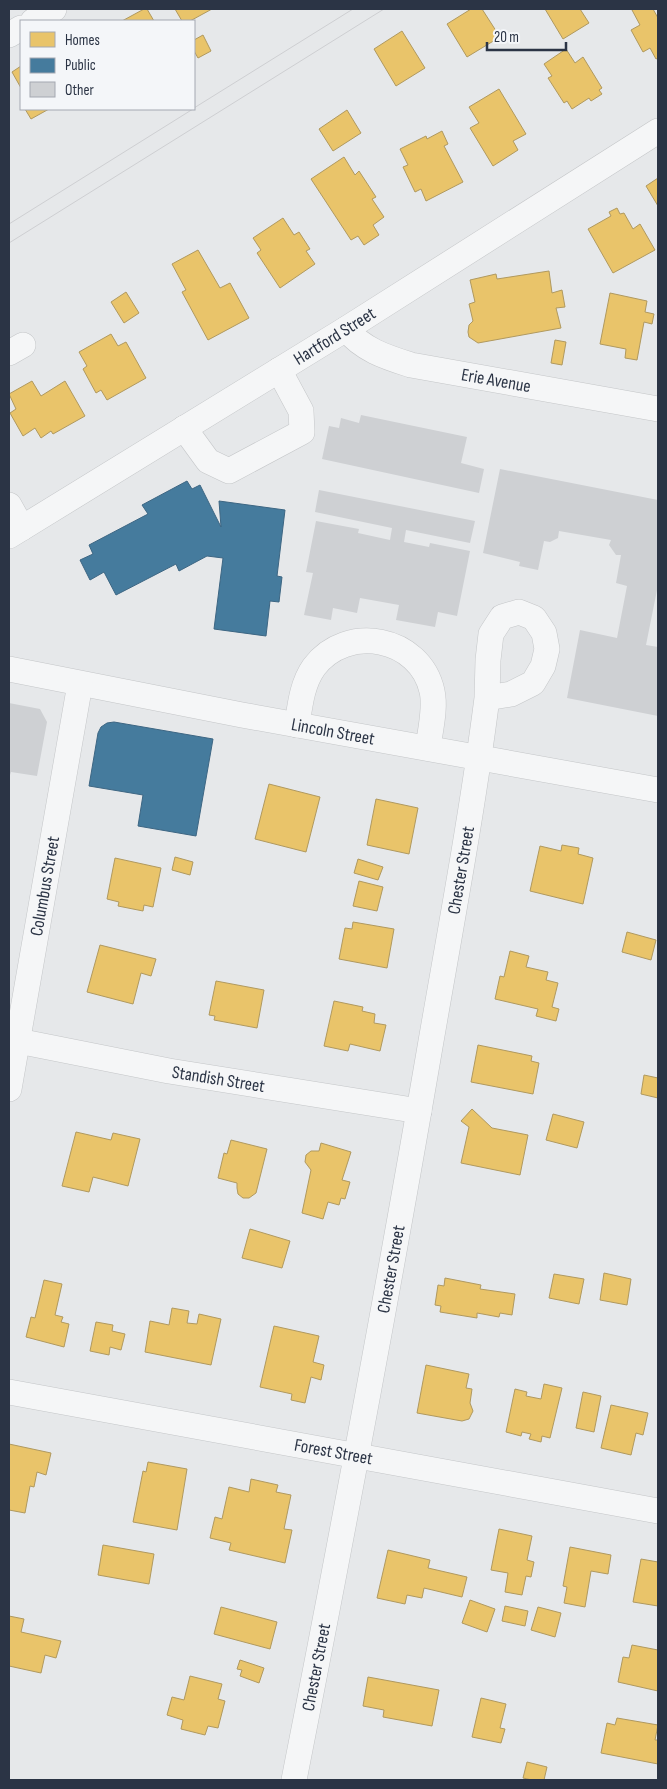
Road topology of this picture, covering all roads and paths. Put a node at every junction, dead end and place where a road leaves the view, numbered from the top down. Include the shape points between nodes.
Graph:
1 (54, 9) edge
2 (35, 20) edge
3 (20, 29) edge
4 (9, 35) edge
5 (658, 131) edge
6 (346, 329) junction
7 (279, 370) junction
8 (658, 410) edge
9 (184, 428) junction
10 (9, 506) edge
11 (15, 532) edge
12 (9, 669) edge
13 (80, 684) junction
14 (487, 698) dead end
15 (297, 725) junction
16 (428, 748) junction
17 (480, 757) junction
18 (658, 790) edge
19 (18, 1041) junction
20 (9, 1089) edge
21 (419, 1111) junction
22 (9, 1392) edge
23 (356, 1456) junction
24 (658, 1511) edge
25 (294, 1780) edge

1 - 2 street
3 - 4 street
5 - 6 street, Hartford Street
6 - 7 street, Hartford Street
6 - 8 street, Erie Avenue via 366,348 412,364
7 - 9 street, Hartford Street
7 - 9 street via 301,410 302,432 229,471 208,461
9 - 11 street, Hartford Street
10 - 11 street
12 - 13 street, Lincoln Street
13 - 15 street, Lincoln Street
13 - 19 street, Columbus Street
14 - 17 street, Chester Street
15 - 16 street, Lincoln Street
15 - 16 street via 303,689 315,666 347,643 376,642 403,651 429,681 433,705
16 - 17 street, Lincoln Street
17 - 18 street, Lincoln Street
17 - 21 street, Chester Street
19 - 20 street, Columbus Street
19 - 21 street, Standish Street via 169,1070
21 - 23 street, Chester Street
22 - 23 street, Forest Street
23 - 24 street, Forest Street
23 - 25 street, Chester Street

